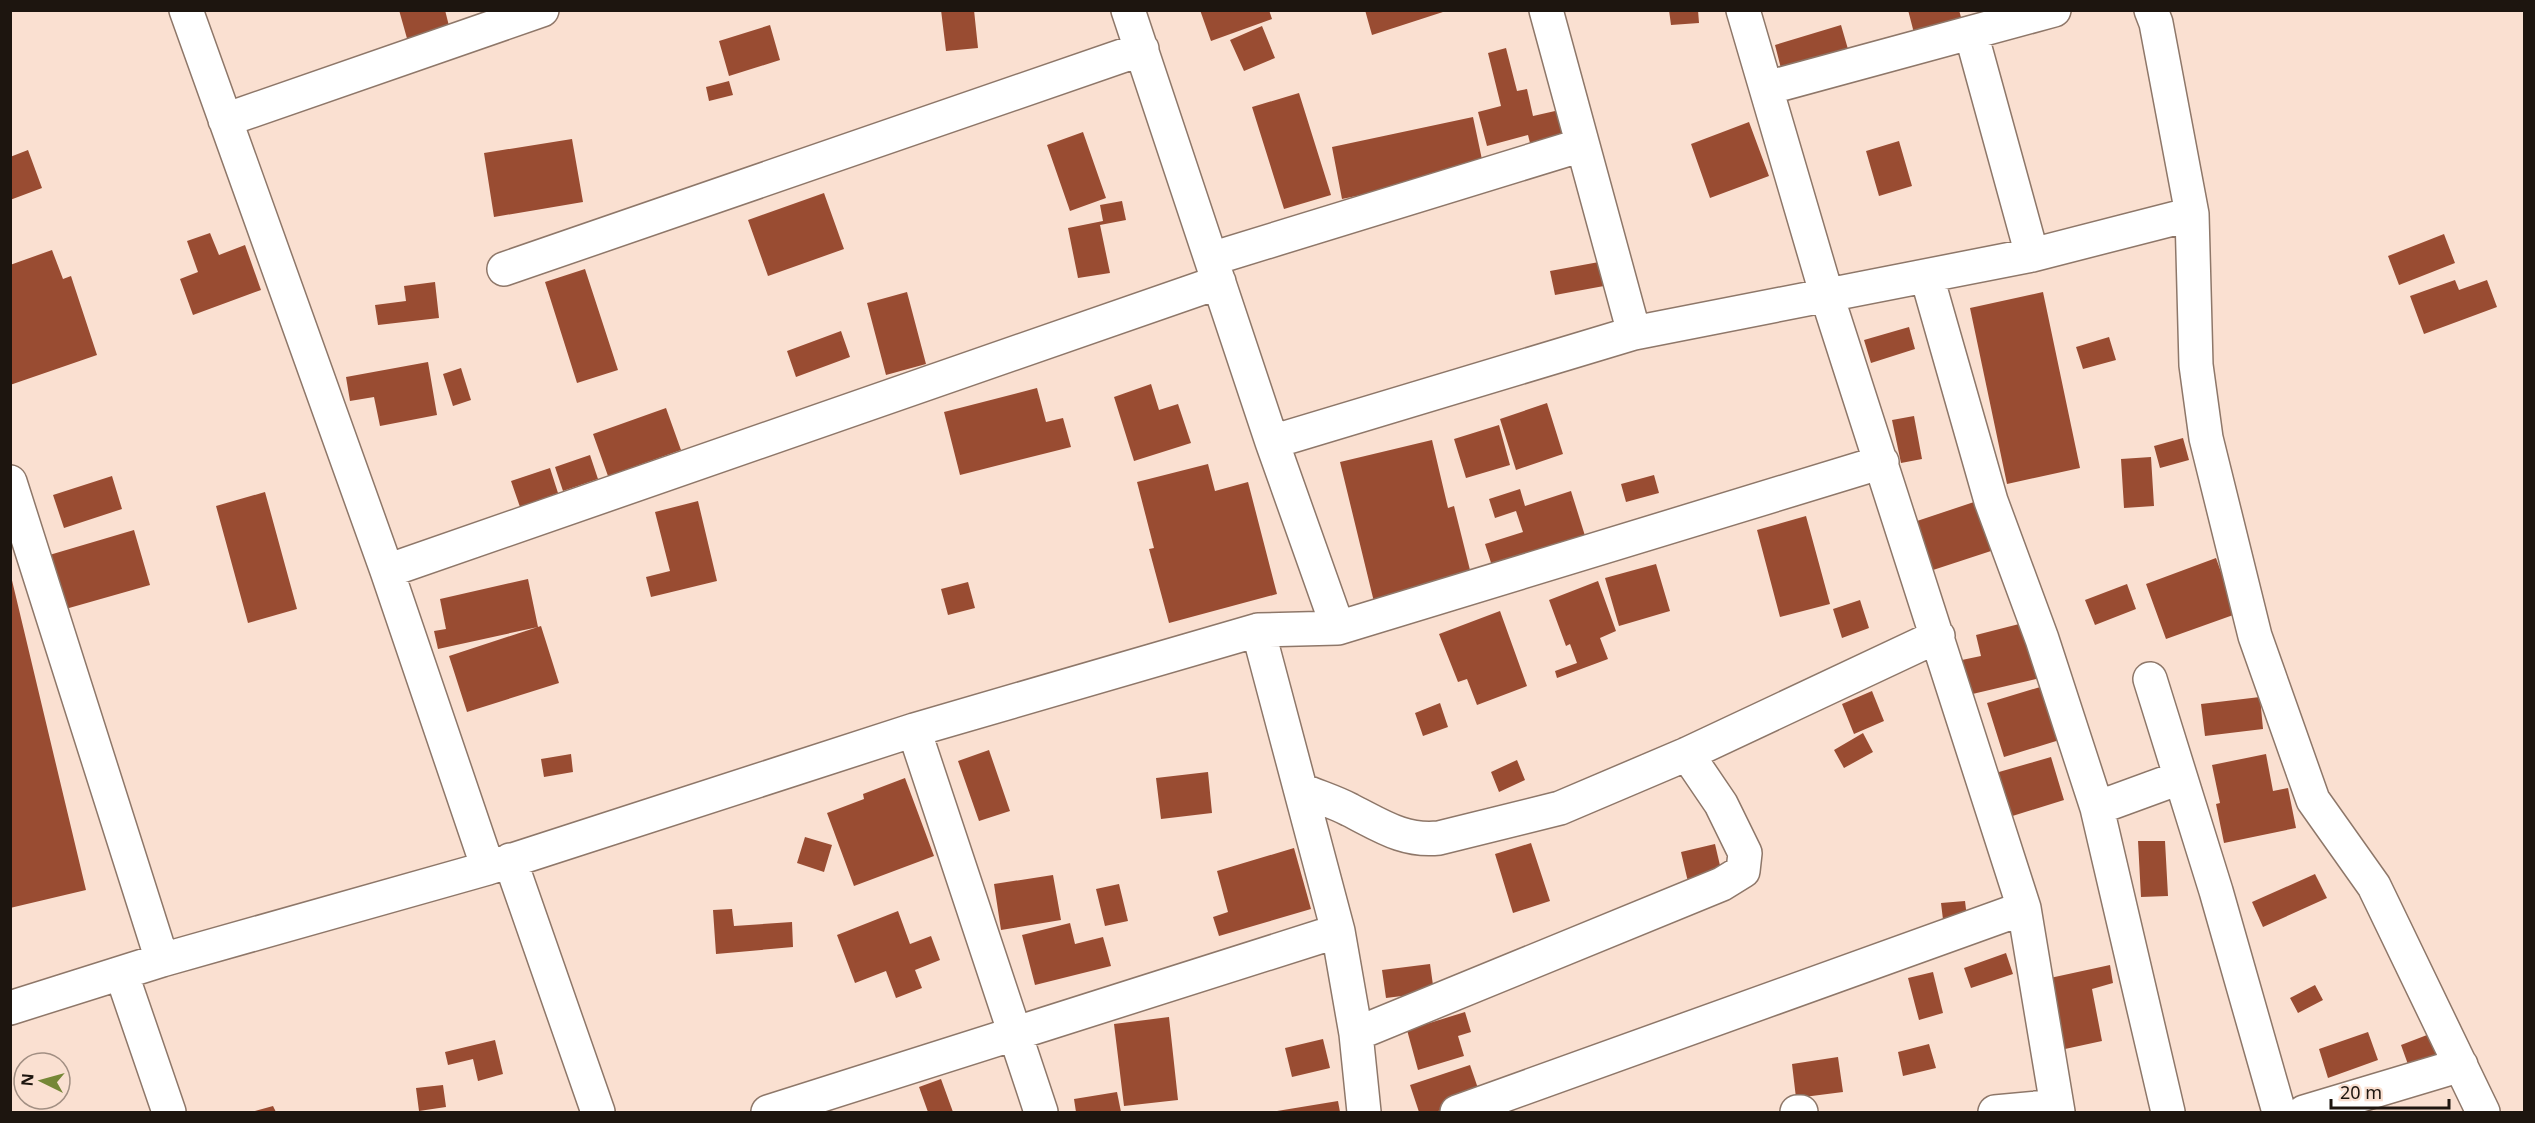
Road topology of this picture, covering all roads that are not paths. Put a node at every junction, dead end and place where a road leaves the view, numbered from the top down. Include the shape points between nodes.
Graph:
1 (186, 10) edge
2 (542, 10) edge
3 (1128, 10) edge
4 (1546, 10) edge
5 (1743, 10) edge
6 (2054, 10) edge
7 (2151, 10) edge
8 (1971, 33) junction
9 (1142, 49) junction
10 (1767, 88) junction
11 (225, 120) junction
12 (1582, 145) junction
13 (2192, 214) junction
14 (2032, 255) junction
15 (504, 269) dead end
16 (1215, 270) junction
17 (1927, 277) junction
18 (1827, 296) junction
19 (1634, 333) junction
20 (1272, 442) junction
21 (1882, 462) junction
22 (10, 482) edge
23 (387, 572) junction
24 (1338, 628) junction
25 (1258, 630) junction
26 (1938, 636) junction
27 (2150, 679) dead end
28 (914, 730) junction
29 (1688, 754) junction
30 (2179, 778) junction
31 (1302, 790) junction
32 (2097, 808) junction
33 (499, 864) junction
34 (2024, 908) junction
35 (1338, 931) junction
36 (162, 960) junction
37 (122, 975) junction
38 (10, 1008) edge
39 (1017, 1033) junction
40 (1356, 1034) junction
41 (2461, 1065) junction
42 (2057, 1109) edge
43 (169, 1113) edge
44 (598, 1113) edge
45 (768, 1113) edge
46 (1041, 1113) edge
47 (1364, 1113) edge
48 (1457, 1113) edge
49 (1995, 1113) edge
50 (2168, 1113) edge
51 (2279, 1113) edge
52 (2304, 1113) edge
53 (2483, 1113) edge

1 - 11 street
2 - 11 street
3 - 9 street
4 - 12 street
5 - 10 street
6 - 8 street
7 - 13 street
8 - 10 street
8 - 14 street
9 - 15 street
9 - 16 street
10 - 18 street
11 - 23 street
12 - 16 street
12 - 19 street
13 - 14 street
13 - 41 street via 2196,365 2203,417 2255,636 2313,800 2374,886
14 - 17 street
16 - 20 street
16 - 23 street
17 - 18 street
17 - 32 street via 1990,501 2042,639
18 - 19 street
18 - 21 street
19 - 20 street
20 - 24 street
21 - 24 street
21 - 26 street
22 - 36 street
23 - 33 street
24 - 25 street
25 - 28 street
25 - 31 street
26 - 29 street
26 - 34 street
27 - 30 street
28 - 33 street
28 - 39 street
29 - 31 street via 1560,808 1421,840 1395,834
29 - 40 street via 1721,804 1745,853 1743,871 1722,884
30 - 32 street
30 - 51 street via 2216,891
31 - 35 street
32 - 50 street
33 - 36 street
33 - 44 street
34 - 42 street
34 - 48 street
35 - 39 street
35 - 40 street
36 - 37 street
37 - 38 street
37 - 43 street
39 - 45 street
39 - 46 street
40 - 47 street
41 - 52 street
41 - 53 street
42 - 49 street

